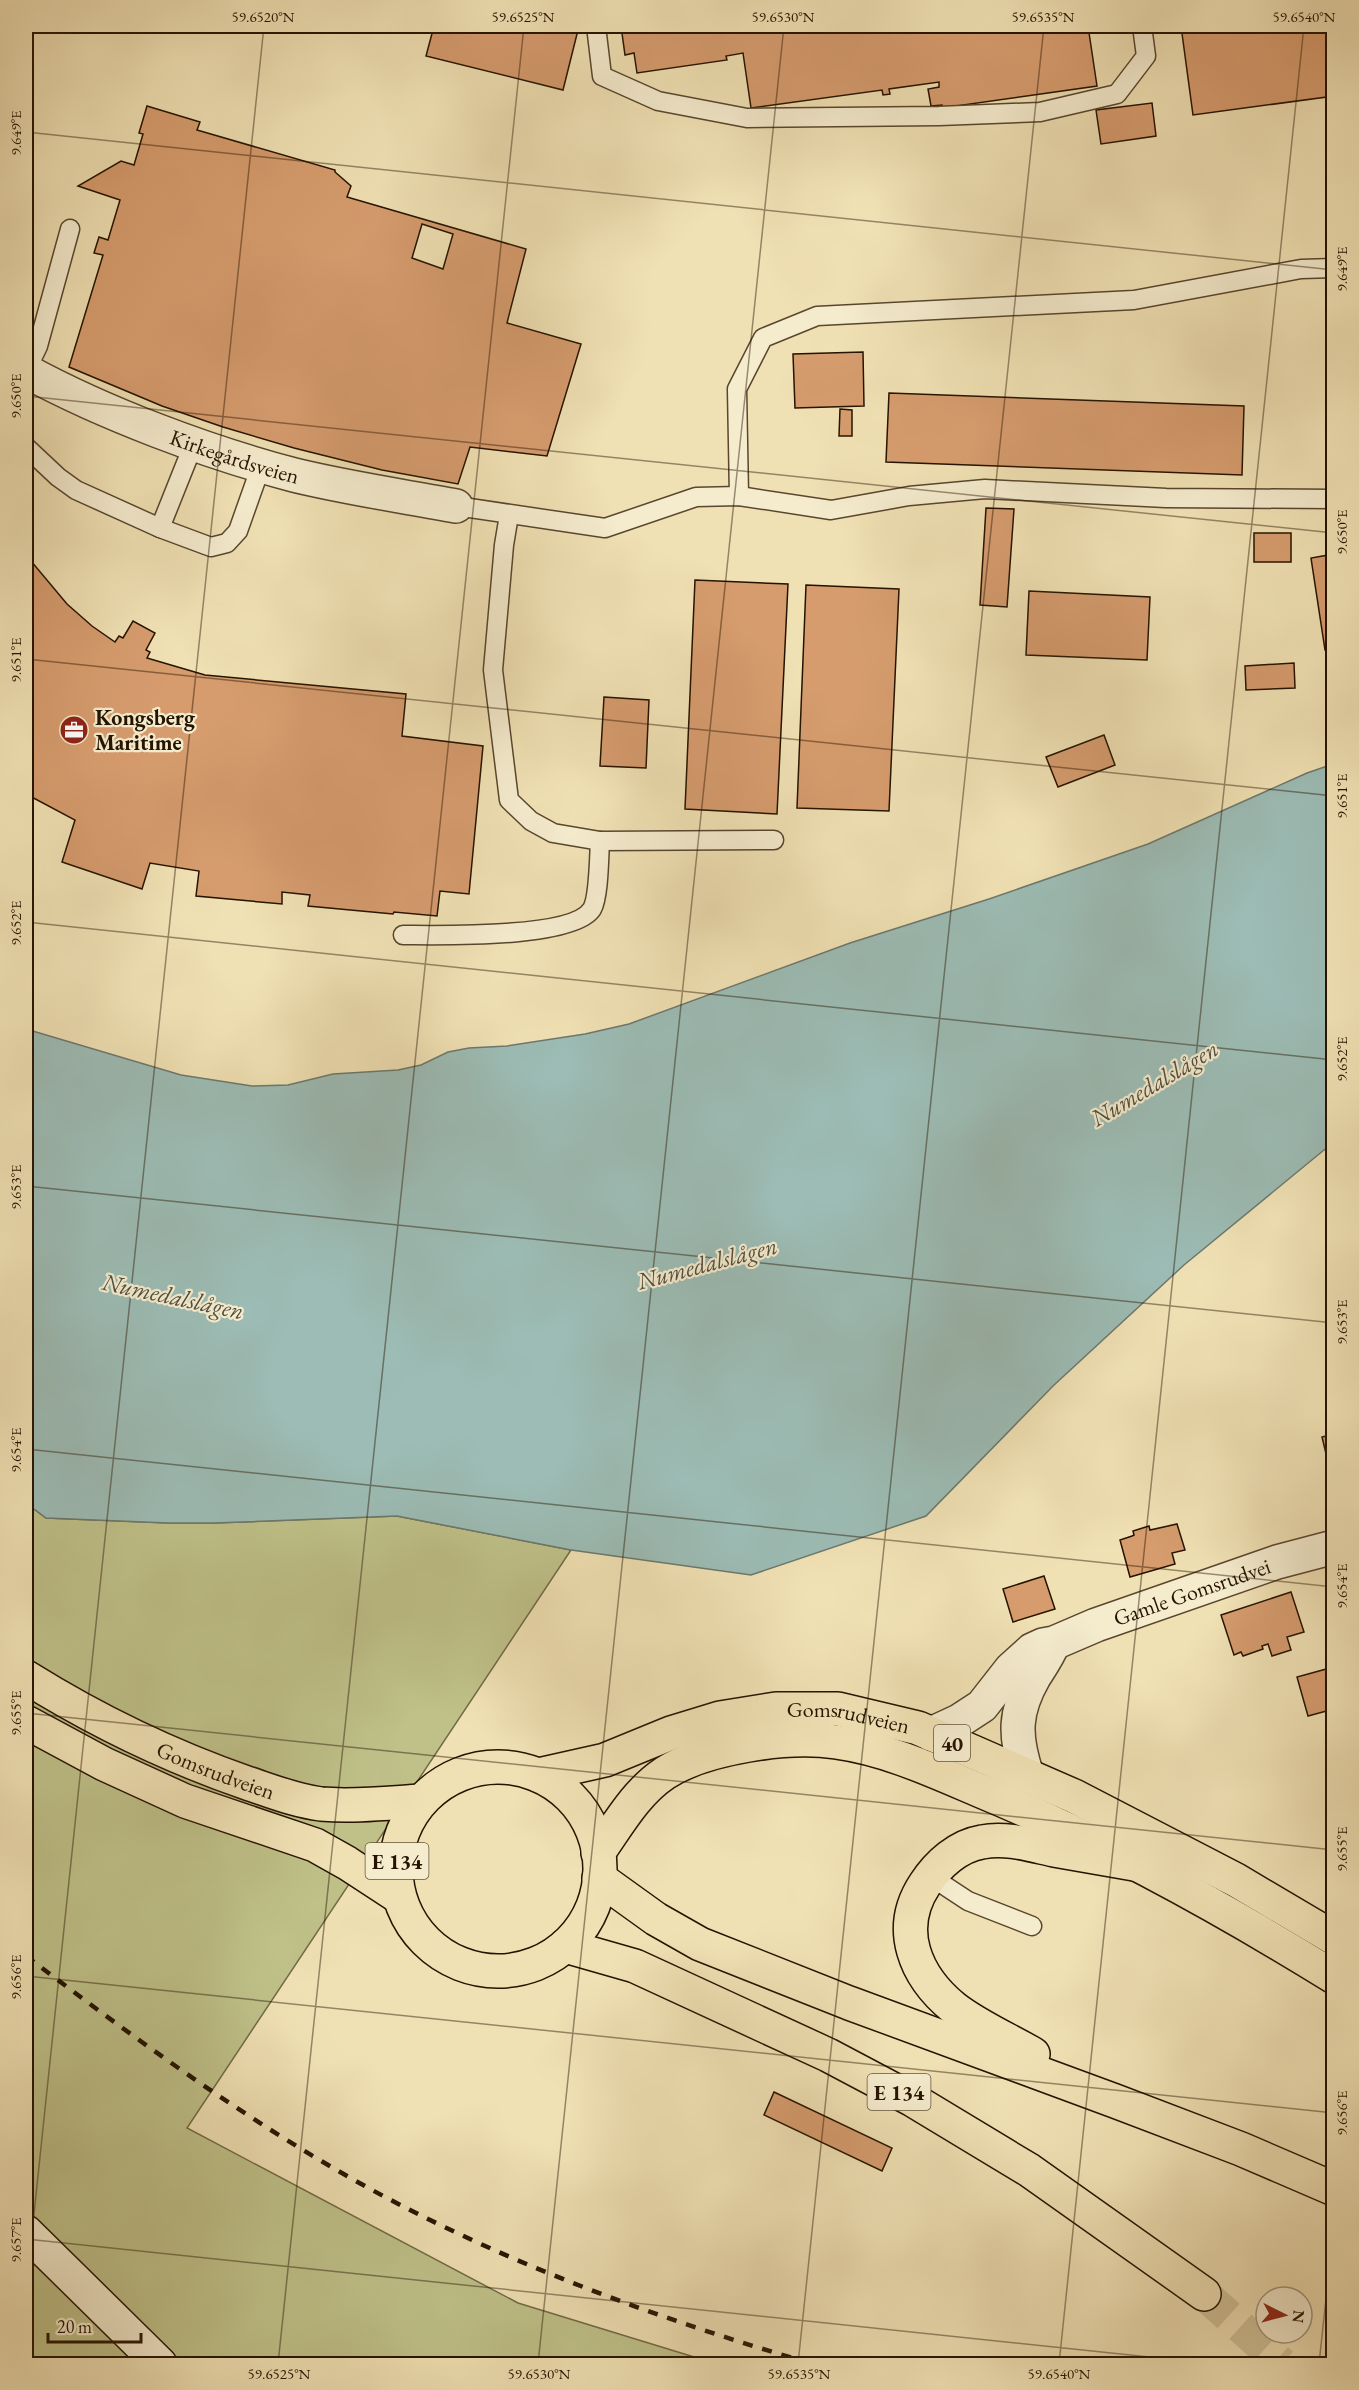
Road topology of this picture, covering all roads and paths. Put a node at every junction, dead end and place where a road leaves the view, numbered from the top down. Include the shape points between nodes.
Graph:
1 (596, 26) edge
2 (1142, 26) edge
3 (70, 229) dead end
4 (1334, 268) edge
5 (26, 371) edge
6 (194, 443) junction
7 (26, 447) edge
8 (261, 466) junction
9 (739, 496) junction
10 (1334, 499) edge
11 (456, 506) joint
12 (509, 515) junction
13 (160, 528) junction
14 (774, 840) dead end
15 (600, 841) junction
16 (403, 935) dead end
17 (1334, 1546) edge
18 (1054, 1642) junction
19 (26, 1677) edge
20 (26, 1722) edge
21 (931, 1734) junction
22 (538, 1775) junction
23 (1027, 1775) junction
24 (421, 1801) junction
25 (599, 1865) junction
26 (1140, 1865) junction
27 (930, 1876) junction
28 (399, 1897) junction
29 (1032, 1926) dead end
30 (1334, 1938) edge
31 (566, 1946) junction
32 (1334, 1977) edge
33 (1115, 2100) junction
34 (1334, 2189) edge
35 (26, 2232) edge
36 (1204, 2294) tunnel mouth
37 (160, 2364) edge

1 - 2 lane via 602,76 658,101 747,118 1040,112 1117,94 1146,56
3 - 5 lane via 38,346
4 - 9 lane via 1301,269 1134,300 817,316 763,338 737,389
5 - 6 street, Kirkegårdsveien via 86,401
6 - 8 street, Kirkegårdsveien
6 - 13 lane
7 - 13 lane via 76,490
8 - 11 street, Kirkegårdsveien via 328,483
8 - 13 lane via 238,531 227,543 211,547
9 - 10 lane via 831,510 909,496 985,489 1166,498
9 - 12 lane via 696,497 605,528
11 - 12 lane
12 - 15 lane via 494,670 509,800 531,821 553,833
14 - 15 lane
15 - 16 lane via 592,909 577,921 552,928 468,936
17 - 18 street, Gamle Gomsrudvei via 1186,1593
18 - 21 street, Gamle Gomsrudvei via 1032,1650 982,1706
18 - 23 street via 1018,1714 1018,1750
19 - 24 main road, Gomsrudveien via 160,1749 301,1800 338,1805
20 - 28 main road, Gomsrudveien / E 134 via 185,1801 331,1852
21 - 22 main road, Gomsrudveien / 40 via 838,1709 776,1709 720,1718 671,1733 618,1756
21 - 23 main road, Gomsrudveien / 40
22 - 24 main road, E 134 via 500,1767 475,1770 450,1779
22 - 25 main road, E 134 via 560,1788 579,1808 591,1828
23 - 30 main road, Gomsrudveien / 40 via 1165,1842
24 - 28 main road, E 134 via 407,1821 398,1846
25 - 26 main road, Gomsrudveien / 40 via 636,1798 653,1782 682,1764 710,1754 778,1742 835,1742 907,1759
25 - 31 main road, E 134 via 589,1915
25 - 33 main road via 656,1919 700,1944
26 - 27 main road via 1011,1841 982,1842 957,1851
26 - 32 main road, Gomsrudveien / 40
27 - 29 lane via 968,1901
27 - 33 main road via 917,1896 909,1925 914,1952 938,1993 956,2009
28 - 31 main road, E 134 via 410,1922 426,1942 446,1958 470,1968 495,1972 520,1969 545,1960
31 - 36 main road, E 134 via 635,1966 828,2055 913,2100 1029,2170
33 - 34 main road
35 - 37 street

